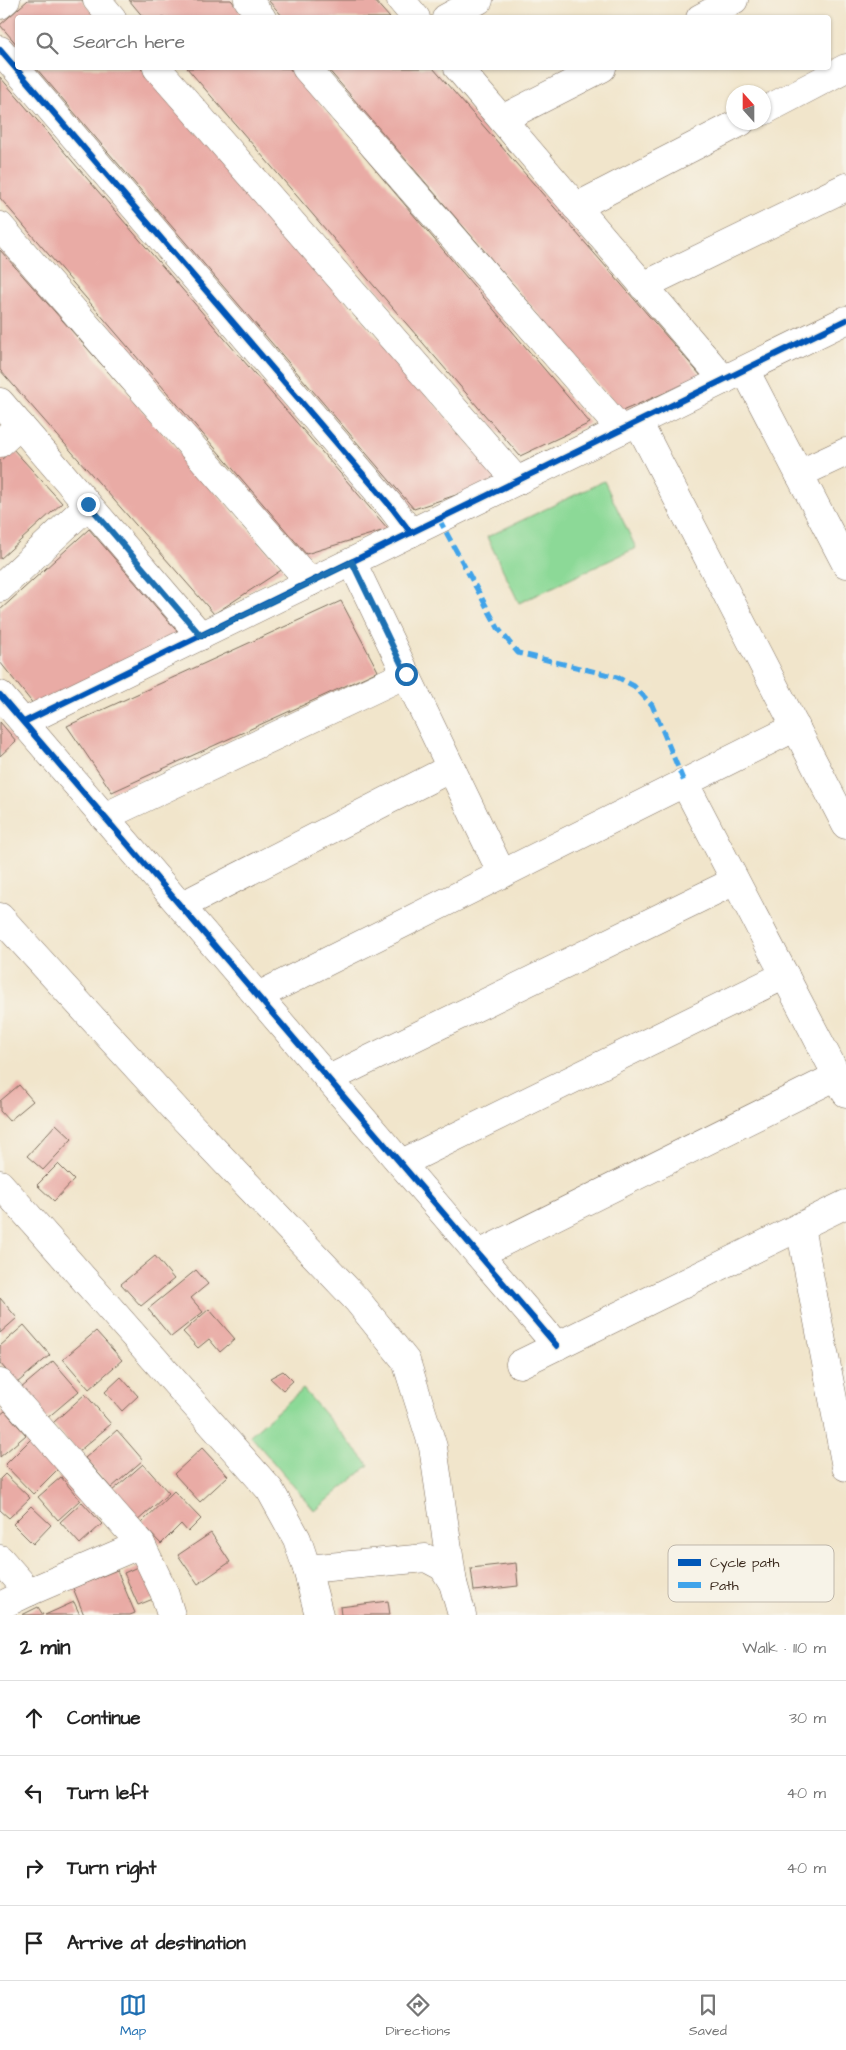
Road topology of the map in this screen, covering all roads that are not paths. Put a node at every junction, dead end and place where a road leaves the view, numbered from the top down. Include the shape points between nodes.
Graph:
1 (6, 0) edge
2 (97, 0) edge
3 (248, 0) edge
4 (401, 0) edge
5 (480, 0) edge
6 (734, 0) edge
7 (0, 5) edge
8 (110, 15) edge
9 (260, 15) edge
10 (414, 15) edge
11 (452, 15) edge
12 (706, 15) edge
13 (0, 50) edge
14 (15, 68) edge
15 (846, 68) edge
16 (17, 70) edge
17 (159, 70) edge
18 (308, 70) edge
19 (460, 70) edge
20 (598, 70) edge
21 (771, 107) edge
22 (502, 119) junction
23 (726, 129) edge
24 (846, 187) edge
25 (576, 207) junction
26 (0, 226) edge
27 (643, 286) junction
28 (846, 320) edge
29 (734, 375) junction
30 (0, 402) edge
31 (20, 425) junction
32 (629, 426) junction
33 (0, 443) edge
34 (846, 452) edge
35 (799, 474) junction
36 (517, 481) junction
37 (88, 504) junction
38 (411, 533) junction
39 (352, 562) junction
40 (846, 564) edge
41 (310, 582) junction
42 (0, 588) edge
43 (201, 636) junction
44 (406, 674) junction
45 (0, 695) edge
46 (24, 722) junction
47 (796, 727) junction
48 (451, 768) junction
49 (684, 782) junction
50 (104, 817) junction
51 (846, 825) edge
52 (502, 874) junction
53 (735, 881) junction
54 (181, 906) junction
55 (0, 917) edge
56 (784, 975) junction
57 (258, 996) junction
58 (329, 1079) junction
59 (842, 1084) edge
60 (402, 1164) junction
61 (0, 1184) edge
62 (846, 1204) edge
63 (800, 1227) junction
64 (479, 1254) junction
65 (557, 1346) junction
66 (520, 1364) dead end
67 (0, 1384) edge
68 (846, 1468) edge
69 (141, 1544) junction
70 (0, 1559) edge
71 (307, 1569) junction
72 (453, 1583) junction
73 (29, 1592) junction
74 (0, 1606) edge
75 (171, 1615) edge
76 (319, 1615) edge
77 (462, 1615) edge

1 - 7 street
2 - 8 street
3 - 9 street
4 - 10 street
5 - 11 street
6 - 12 street
13 - 14 street
15 - 21 street
16 - 38 street
17 - 36 street
18 - 32 street
19 - 22 street
20 - 22 street
22 - 25 street
23 - 25 street
24 - 27 street
25 - 27 street
26 - 41 street
27 - 29 street
28 - 29 street
29 - 32 street
29 - 35 street
30 - 31 street
31 - 33 street
31 - 37 street
32 - 36 street
32 - 47 street
34 - 35 street
35 - 40 street
36 - 38 street
37 - 42 street
37 - 43 street
38 - 39 street
39 - 41 street
39 - 44 street
41 - 43 street
43 - 46 street
44 - 48 street
44 - 50 street
45 - 46 street
46 - 50 street
47 - 49 street
47 - 51 street
48 - 52 street
48 - 54 street
49 - 52 street
49 - 53 street
50 - 54 street
52 - 57 street
53 - 56 street
53 - 58 street
54 - 57 street
55 - 72 street via 177,1111 357,1300 406,1361 433,1447
56 - 59 street
56 - 60 street
57 - 58 street
58 - 60 street
59 - 64 street
60 - 64 street
61 - 71 street via 270,1490 297,1539
62 - 63 street
63 - 65 street
63 - 68 street
64 - 65 street
65 - 66 street
67 - 69 street
69 - 73 street
69 - 75 street via 164,1592
70 - 73 street
71 - 72 street via 426,1558 443,1567
71 - 76 street
72 - 77 street
73 - 74 street

